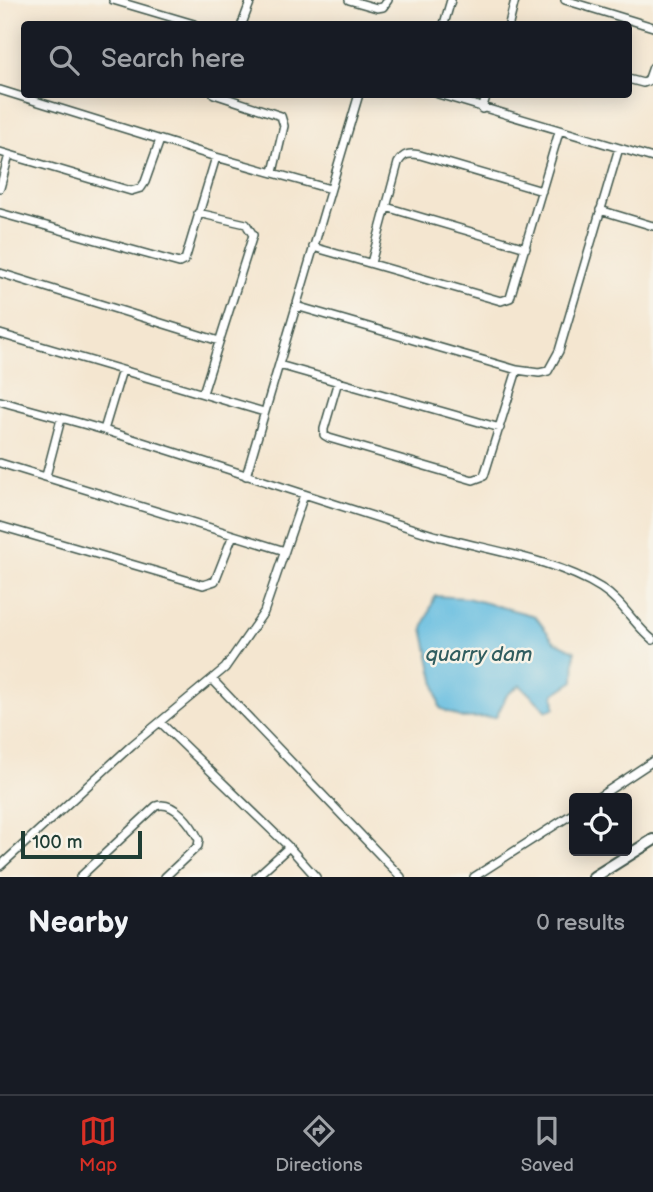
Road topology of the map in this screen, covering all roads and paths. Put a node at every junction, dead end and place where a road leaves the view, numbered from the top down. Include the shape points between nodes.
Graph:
1 (113, 0) edge
2 (251, 0) edge
3 (349, 0) edge
4 (388, 0) edge
5 (451, 0) edge
6 (515, 0) edge
7 (565, 0) edge
8 (184, 21) edge
9 (243, 21) edge
10 (444, 21) edge
11 (510, 21) edge
12 (653, 27) edge
13 (653, 67) edge
14 (632, 80) edge
15 (0, 90) edge
16 (21, 95) edge
17 (32, 98) edge
18 (226, 98) edge
19 (358, 98) edge
20 (450, 98) edge
21 (486, 98) edge
22 (482, 109) junction
23 (559, 132) junction
24 (160, 140) junction
25 (618, 148) junction
26 (0, 152) edge
27 (9, 155) junction
28 (216, 157) junction
29 (653, 158) edge
30 (273, 172) junction
31 (0, 188) edge
32 (330, 189) junction
33 (542, 191) junction
34 (386, 207) junction
35 (600, 210) junction
36 (0, 212) edge
37 (198, 213) junction
38 (653, 226) edge
39 (313, 247) junction
40 (526, 248) junction
41 (371, 263) junction
42 (0, 273) edge
43 (296, 306) junction
44 (0, 334) edge
45 (219, 341) junction
46 (279, 365) junction
47 (122, 370) junction
48 (517, 370) junction
49 (338, 381) junction
50 (203, 393) junction
51 (0, 401) edge
52 (264, 412) junction
53 (61, 419) junction
54 (500, 428) junction
55 (104, 430) junction
56 (0, 463) edge
57 (46, 476) junction
58 (246, 476) junction
59 (304, 495) junction
60 (0, 526) edge
61 (233, 535) junction
62 (285, 551) junction
63 (653, 640) edge
64 (212, 679) junction
65 (160, 722) junction
66 (653, 761) edge
67 (605, 793) edge
68 (569, 816) edge
69 (653, 840) edge
70 (289, 847) junction
71 (0, 866) edge
72 (80, 877) edge
73 (165, 877) edge
74 (256, 877) edge
75 (316, 877) edge
76 (401, 877) edge
77 (474, 877) edge
78 (594, 877) edge

1 - 8 street
2 - 9 street
3 - 4 street via 377,8
5 - 10 street
6 - 11 street
7 - 12 street
13 - 14 street via 648,81
15 - 16 street
17 - 24 street
18 - 30 street via 281,117 284,126
19 - 32 street
20 - 22 street
21 - 22 street
22 - 23 street
23 - 25 street
23 - 33 street
24 - 27 street via 145,182 131,191
24 - 28 street
25 - 29 street
25 - 35 street
26 - 27 street
27 - 31 street
28 - 30 street
28 - 37 street
30 - 32 street
32 - 39 street
33 - 34 street via 407,153 398,163
33 - 40 street
34 - 40 street
34 - 41 street
35 - 38 street
35 - 48 street via 554,363 539,373
36 - 37 street via 179,263 185,260
37 - 45 street via 246,225 253,235
39 - 41 street
39 - 43 street
40 - 41 street via 510,298 501,301
42 - 45 street
43 - 46 street
43 - 48 street
44 - 47 street
45 - 50 street
46 - 49 street
46 - 52 street
47 - 50 street
47 - 55 street
48 - 54 street
49 - 54 street
49 - 54 street via 324,435 473,480 484,476
50 - 52 street
51 - 53 street
52 - 58 street
53 - 55 street
53 - 57 street
55 - 58 street
56 - 57 street
57 - 61 street
58 - 59 street
59 - 62 street
59 - 63 street via 567,573 616,600
60 - 61 street via 203,585 215,581
61 - 62 street
62 - 64 street via 264,612 225,668
64 - 65 street
64 - 76 street
65 - 70 street
65 - 71 street
66 - 67 street
68 - 77 street
69 - 78 street
70 - 74 street
70 - 75 street
72 - 73 street via 164,803 172,805 199,840

